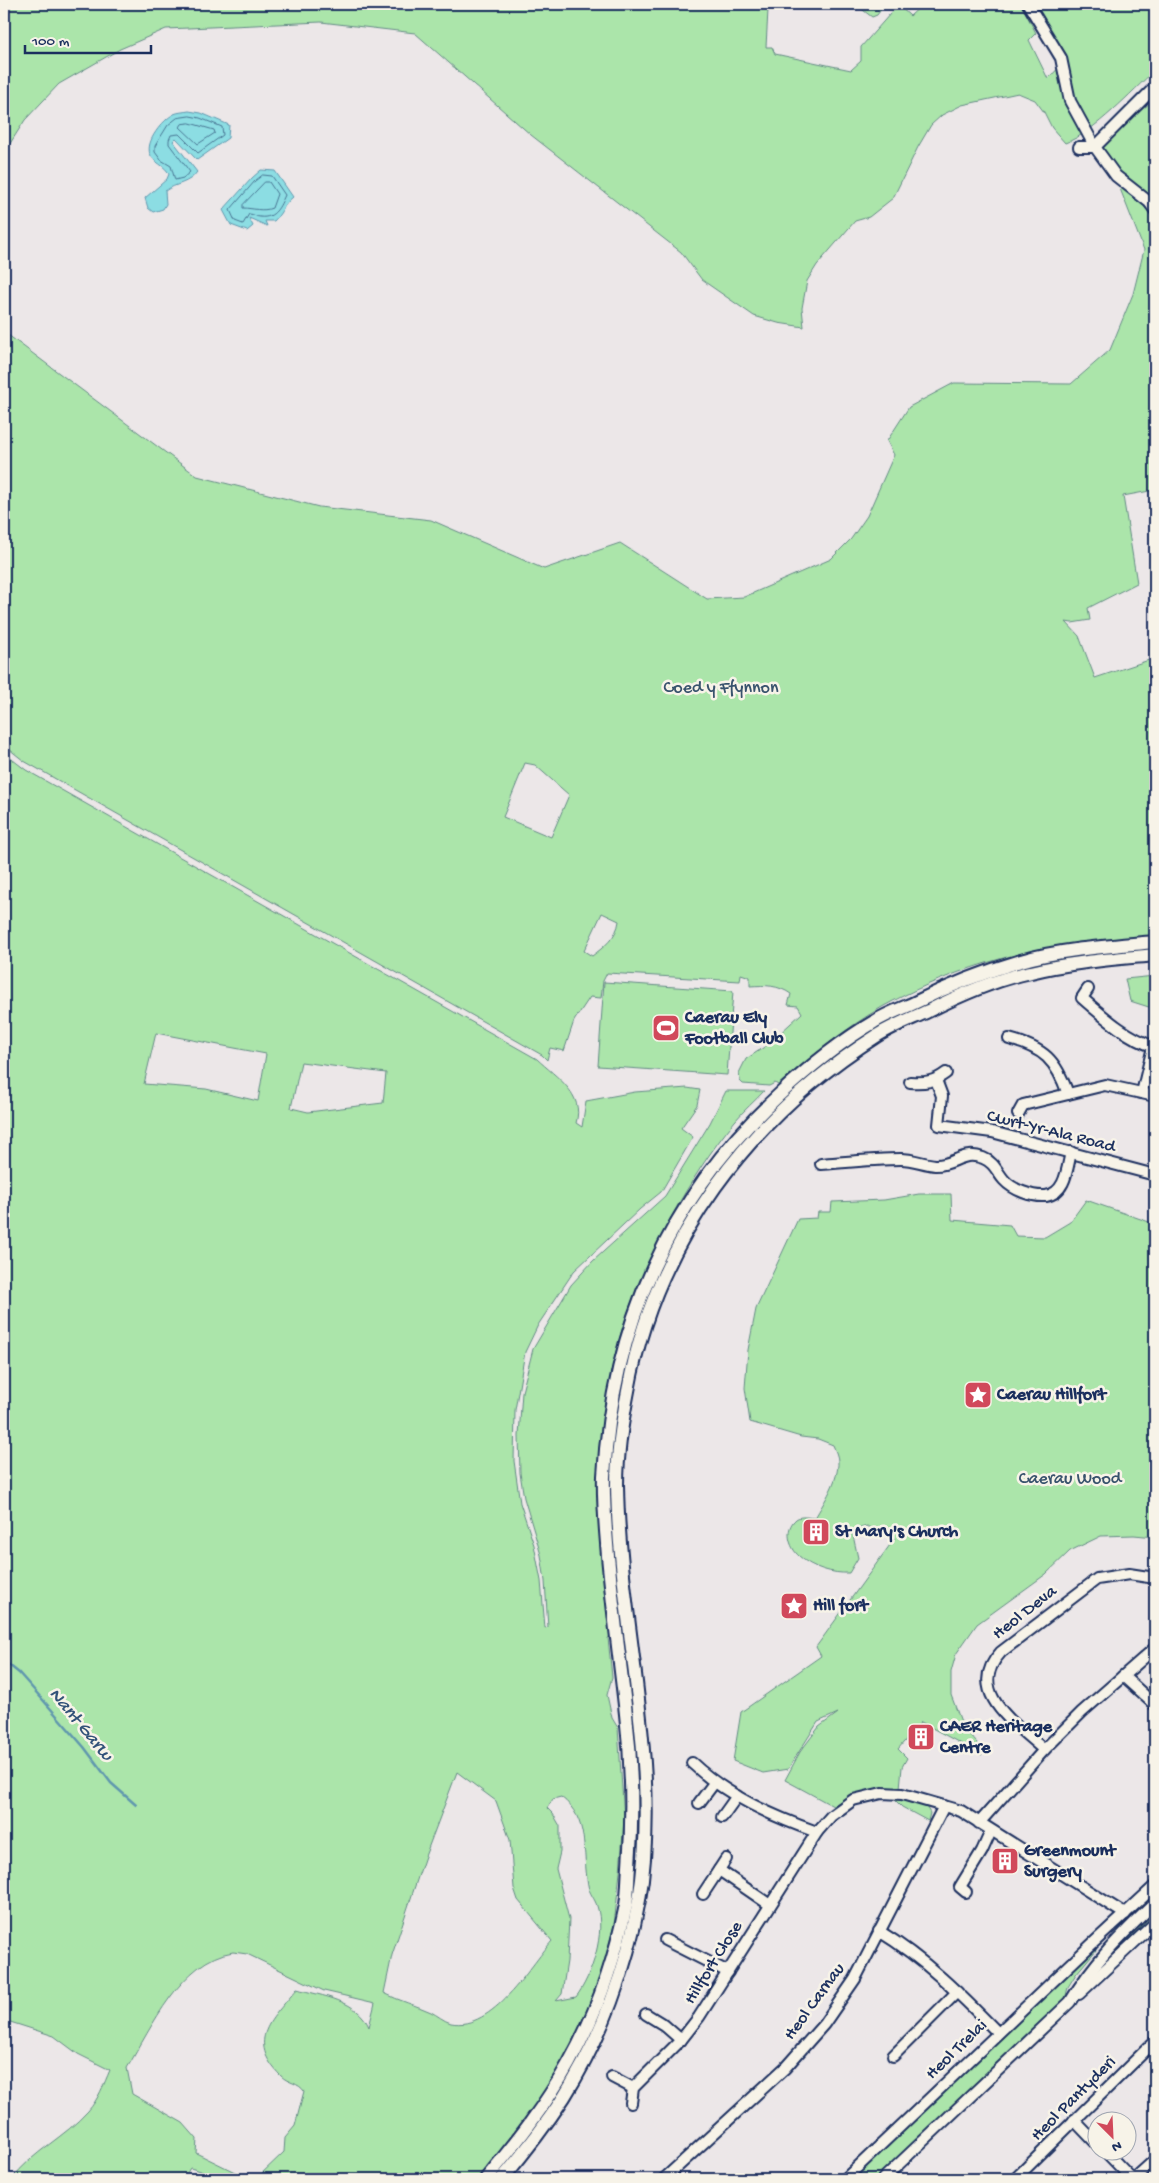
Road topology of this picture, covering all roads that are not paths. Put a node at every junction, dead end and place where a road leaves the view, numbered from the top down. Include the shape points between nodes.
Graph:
1 (1028, 4) edge
2 (1155, 87) edge
3 (1080, 147) dead end
4 (1095, 147) junction
5 (1155, 210) edge
6 (1155, 942) edge
7 (1155, 955) edge
8 (1088, 989) dead end
9 (1010, 1040) dead end
10 (1024, 1043) junction
11 (1154, 1047) edge
12 (1020, 1054) dead end
13 (946, 1073) dead end
14 (936, 1080) junction
15 (910, 1082) dead end
16 (1142, 1093) junction
17 (1068, 1094) junction
18 (1155, 1096) edge
19 (1018, 1114) dead end
20 (761, 1120) junction
21 (1071, 1152) junction
22 (821, 1164) dead end
23 (1155, 1175) edge
24 (1155, 1578) edge
25 (1155, 1648) edge
26 (1123, 1676) junction
27 (1155, 1705) edge
28 (1044, 1750) junction
29 (692, 1763) dead end
30 (714, 1783) junction
31 (737, 1796) junction
32 (699, 1803) dead end
33 (944, 1806) junction
34 (722, 1817) dead end
35 (979, 1823) junction
36 (817, 1832) junction
37 (991, 1832) junction
38 (726, 1859) dead end
39 (719, 1870) junction
40 (1155, 1886) edge
41 (966, 1892) dead end
42 (703, 1894) dead end
43 (1155, 1903) edge
44 (770, 1905) junction
45 (1125, 1914) junction
46 (1155, 1923) edge
47 (879, 1931) junction
48 (1123, 1933) junction
49 (665, 1940) dead end
50 (1090, 1945) junction
51 (728, 1972) junction
52 (957, 1992) junction
53 (1070, 2002) junction
54 (646, 2014) dead end
55 (998, 2033) junction
56 (681, 2040) junction
57 (1155, 2041) edge
58 (893, 2056) dead end
59 (612, 2077) dead end
60 (632, 2088) junction
61 (631, 2104) dead end
62 (1074, 2120) junction
63 (1086, 2133) edge
64 (1114, 2160) edge
65 (1153, 2166) edge
66 (486, 2179) edge
67 (502, 2179) edge
68 (664, 2179) edge
69 (845, 2179) edge
70 (883, 2179) edge
71 (1015, 2179) edge
72 (1133, 2179) edge

1 - 4 street via 1061,58 1070,100
2 - 4 street
3 - 4 street
4 - 5 street via 1116,176
6 - 20 main road via 1024,959 953,984 874,1022 807,1069
7 - 20 main road via 1028,972 956,997 881,1033
8 - 11 street via 1082,998 1123,1032
9 - 10 street
10 - 12 street
10 - 17 street via 1038,1049 1053,1063
11 - 16 street
13 - 14 street
14 - 15 street
14 - 21 street, Cwrt-Yr-Ala Road via 942,1096 939,1125 992,1132
16 - 17 street via 1105,1085
16 - 18 street
17 - 19 street via 1023,1105
20 - 66 main road via 724,1152 672,1228 651,1272 625,1343 608,1423 604,1480 614,1626 631,1771 633,1824 626,1903 596,2004 569,2063 532,2122
20 - 67 main road via 684,1233 638,1343 622,1423 617,1479 619,1535 644,1769 645,1819 639,1897 632,1935 609,2007 591,2048 543,2128
21 - 22 street via 1063,1183 1058,1190 1046,1196 1016,1190 1004,1181 990,1162 976,1156 967,1155 937,1165 919,1160 847,1157
21 - 23 street, Cwrt-Yr-Ala Road
24 - 28 street, Heol Deva via 1129,1574 1097,1579 994,1660 988,1680 993,1700
25 - 26 street
26 - 27 street
26 - 28 street
28 - 35 street
29 - 30 street
30 - 31 street
30 - 32 street
31 - 34 street
31 - 36 street
33 - 35 street, Hillfort Close via 961,1811
33 - 36 street, Hillfort Close via 902,1794 882,1793 842,1806
33 - 47 street, Heol Carnau
35 - 37 street, Hillfort Close
36 - 44 street, Hillfort Close
37 - 41 street via 960,1887
37 - 45 street, Hillfort Close
38 - 39 street
39 - 42 street
39 - 44 street
40 - 45 street, Heol Trelai
43 - 48 street, Heol Trelai
44 - 51 street, Hillfort Close
45 - 50 street, Heol Trelai
46 - 53 street, Heol Trelai
47 - 52 street via 904,1946
47 - 68 street, Heol Carnau via 855,1978 824,2024 785,2068
48 - 50 street, Heol Trelai
48 - 53 street, Heol Trelai via 1082,1982
49 - 51 street
50 - 55 street, Heol Trelai
51 - 56 street, Hillfort Close
52 - 55 street
52 - 58 street
53 - 70 street, Heol Trelai
54 - 56 street
55 - 69 street, Heol Trelai
56 - 60 street, Hillfort Close
57 - 62 street, Heol Pantyderi
59 - 60 street
60 - 61 street
62 - 63 street
62 - 71 street, Heol Pantyderi
64 - 72 street
65 - 72 street

